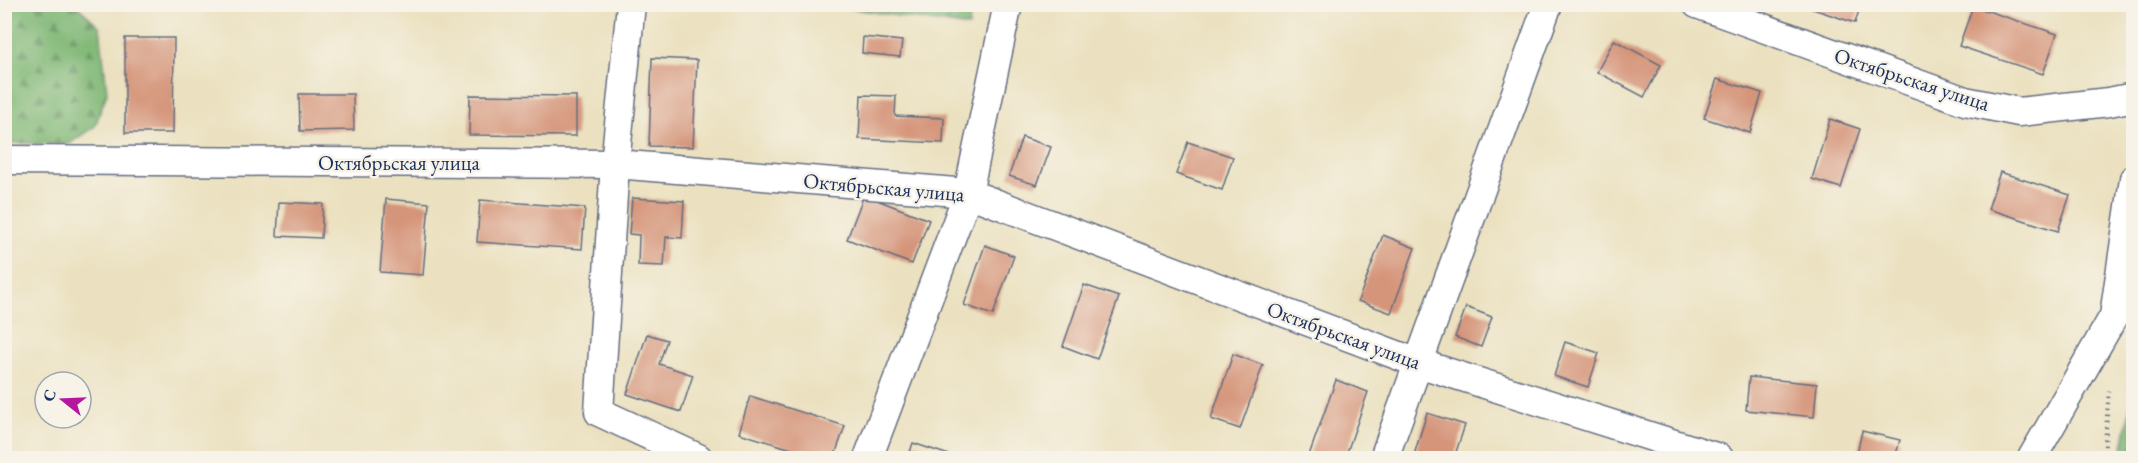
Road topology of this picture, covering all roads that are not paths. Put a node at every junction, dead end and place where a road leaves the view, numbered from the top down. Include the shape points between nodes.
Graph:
1 (632, 4) edge
2 (1008, 4) edge
3 (1548, 4) edge
4 (1697, 4) edge
5 (2133, 97) edge
6 (4, 160) edge
7 (615, 164) junction
8 (2133, 179) edge
9 (968, 193) junction
10 (1418, 363) junction
11 (698, 459) edge
12 (868, 459) edge
13 (1384, 459) edge
14 (1719, 459) edge
15 (2032, 459) edge

1 - 7 street
2 - 9 street
3 - 10 street
4 - 5 street, Октябрьская улица via 1965,101 2019,112
6 - 7 street, Октябрьская улица
7 - 9 street, Октябрьская улица
7 - 11 street via 599,412
8 - 15 street via 2114,316
9 - 10 street, Октябрьская улица
9 - 12 street
10 - 13 street
10 - 14 street, Октябрьская улица

